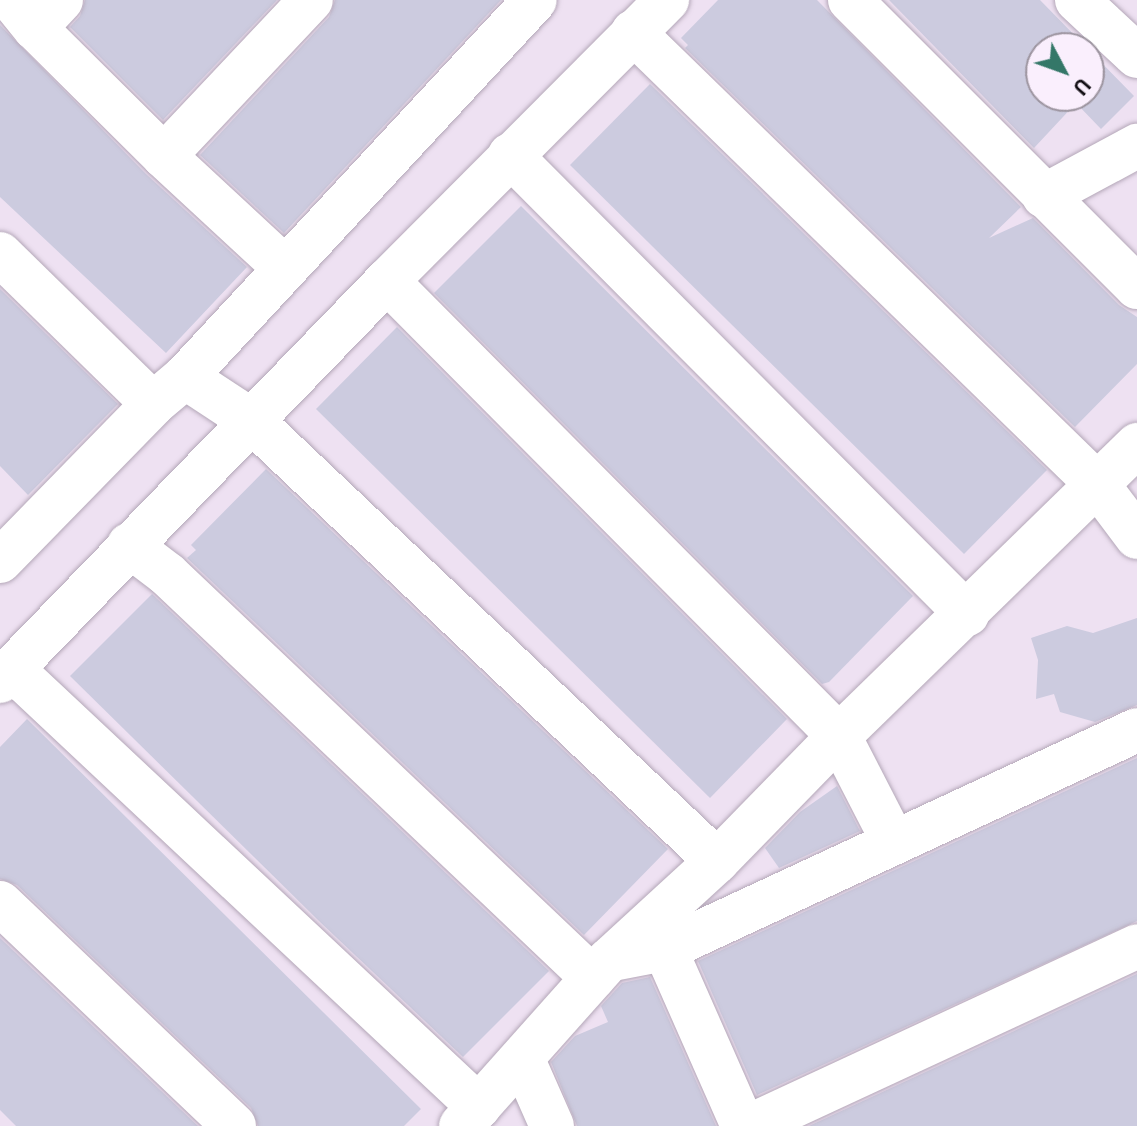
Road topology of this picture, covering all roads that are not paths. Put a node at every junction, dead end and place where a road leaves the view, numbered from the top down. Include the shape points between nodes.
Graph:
1 (311, 0) edge
2 (535, 0) edge
3 (667, 0) edge
4 (850, 0) edge
5 (1077, 0) edge
6 (36, 9) edge
7 (633, 32) junction
8 (1137, 56) edge
9 (1137, 146) edge
10 (510, 155) junction
11 (164, 156) junction
12 (1044, 196) junction
13 (0, 254) edge
14 (285, 268) junction
15 (387, 281) junction
16 (1137, 287) edge
17 (169, 390) junction
18 (252, 421) junction
19 (1137, 445) edge
20 (1098, 485) junction
21 (8, 537) edge
22 (1137, 537) edge
23 (129, 545) junction
24 (967, 614) junction
25 (6, 675) edge
26 (1137, 730) edge
27 (839, 736) junction
28 (894, 843) junction
29 (717, 861) junction
30 (0, 903) edge
31 (1137, 946) edge
32 (665, 949) junction
33 (601, 969) junction
34 (523, 1060) junction
35 (470, 1116) edge
36 (234, 1126) edge
37 (552, 1126) edge
38 (743, 1126) edge
39 (750, 1126) edge

1 - 11 street
2 - 14 street
3 - 7 street
4 - 12 street
5 - 8 street
6 - 11 street
7 - 10 street
7 - 20 street
9 - 12 street
10 - 15 street
10 - 24 street
11 - 14 street
12 - 16 street
13 - 17 street
14 - 17 street
15 - 18 street
15 - 27 street
17 - 18 street
17 - 21 street
18 - 23 street
18 - 29 street
19 - 20 street
20 - 22 street
20 - 24 street
23 - 25 street
23 - 33 street
24 - 27 street
25 - 35 street
26 - 28 street
27 - 28 street
27 - 29 street
28 - 32 street
29 - 33 street
30 - 36 street
31 - 39 street
32 - 33 street
32 - 38 street
33 - 34 street
34 - 35 street
34 - 37 street

